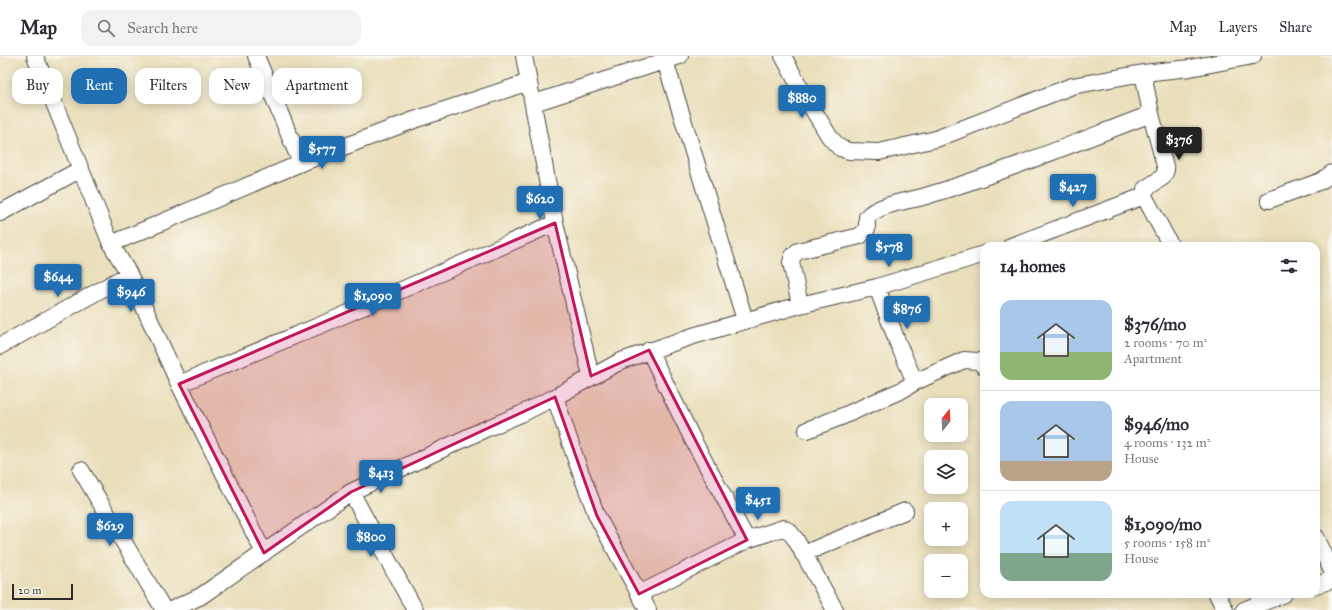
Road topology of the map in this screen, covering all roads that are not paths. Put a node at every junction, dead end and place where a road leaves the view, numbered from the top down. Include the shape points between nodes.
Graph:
1 (35, 56) edge
2 (256, 56) edge
3 (524, 56) edge
4 (783, 56) edge
5 (1253, 56) edge
6 (673, 58) edge
7 (1219, 60) edge
8 (1143, 73) junction
9 (529, 82) junction
10 (534, 103) junction
11 (1151, 114) junction
12 (301, 163) junction
13 (81, 170) junction
14 (1332, 173) edge
15 (1144, 196) junction
16 (1269, 200) dead end
17 (0, 212) edge
18 (555, 223) junction
19 (1023, 242) edge
20 (1169, 242) edge
21 (111, 244) junction
22 (980, 255) edge
23 (129, 274) junction
24 (877, 287) junction
25 (800, 305) junction
26 (745, 320) junction
27 (0, 346) edge
28 (649, 350) junction
29 (980, 363) edge
30 (591, 376) junction
31 (915, 382) junction
32 (179, 384) junction
33 (555, 397) junction
34 (807, 430) dead end
35 (81, 470) dead end
36 (351, 492) junction
37 (905, 511) dead end
38 (747, 540) junction
39 (1320, 546) edge
40 (264, 553) junction
41 (802, 554) junction
42 (1332, 571) edge
43 (1332, 580) edge
44 (1320, 584) edge
45 (639, 594) junction
46 (1219, 598) edge
47 (1274, 598) edge
48 (164, 610) edge
49 (171, 610) edge
50 (415, 610) edge
51 (648, 610) edge
52 (835, 610) edge
53 (1225, 610) edge
54 (1244, 610) edge

1 - 13 street
2 - 12 street
3 - 9 street
4 - 8 street via 829,136 840,148 849,151 879,152 936,138 1072,86
5 - 7 street
6 - 10 street
6 - 26 street
7 - 8 street via 1190,68
8 - 11 street
9 - 10 street
9 - 12 street via 414,120
10 - 18 street
11 - 15 street via 1166,170 1163,177 1145,190
11 - 25 street via 975,180 874,210 867,217 867,228 860,236 798,251 791,262
12 - 21 street
13 - 17 street
13 - 21 street
14 - 16 street via 1321,181
15 - 19 street
15 - 20 street
18 - 30 street
18 - 32 street
21 - 23 street
22 - 24 street
23 - 27 street
23 - 32 street
24 - 25 street
24 - 31 street
25 - 26 street
26 - 28 street
28 - 30 street
28 - 38 street via 694,442
29 - 31 street via 964,360
30 - 33 street
31 - 34 street via 902,390
32 - 40 street
33 - 36 street
33 - 45 street via 596,516
35 - 48 street
36 - 40 street
36 - 50 street
37 - 41 street
38 - 41 street via 783,528 789,531
38 - 45 street
39 - 42 street
40 - 49 street via 200,596
41 - 52 street
43 - 44 street
45 - 51 street
46 - 53 street
47 - 54 street

